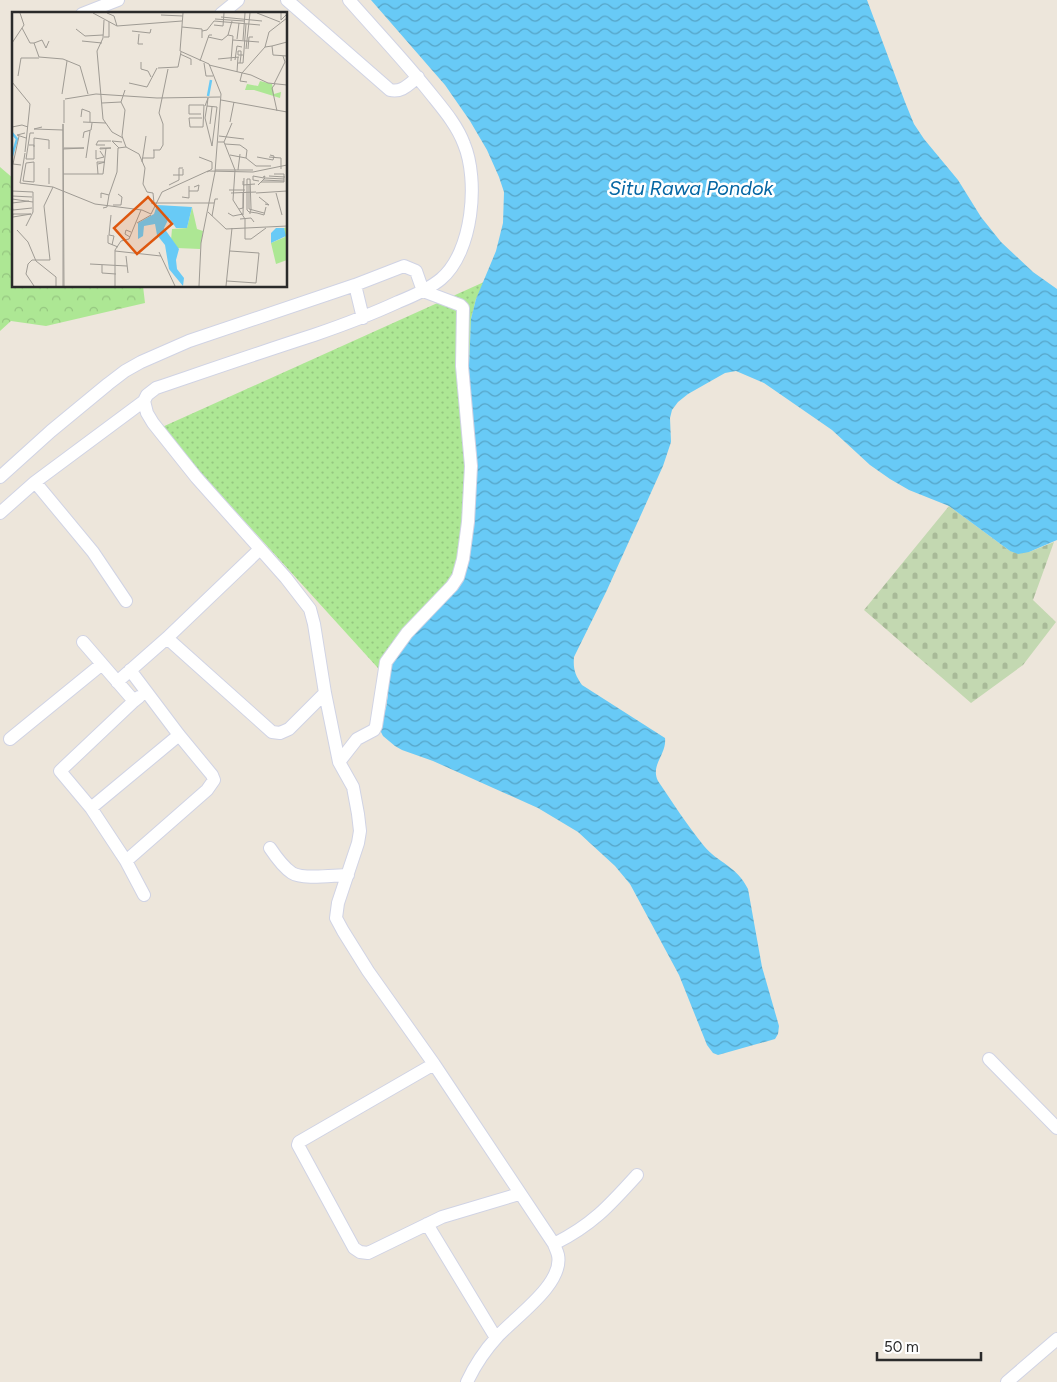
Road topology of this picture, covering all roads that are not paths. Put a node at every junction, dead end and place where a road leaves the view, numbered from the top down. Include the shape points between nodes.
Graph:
1 (118, 0) edge
2 (238, 0) edge
3 (287, 0) edge
4 (349, 0) edge
5 (87, 12) edge
6 (223, 12) edge
7 (418, 77) junction
8 (355, 285) junction
9 (423, 291) junction
10 (363, 318) junction
11 (144, 401) junction
12 (0, 477) edge
13 (35, 482) junction
14 (0, 513) edge
15 (260, 549) junction
16 (126, 600) dead end
17 (167, 638) junction
18 (83, 642) dead end
19 (102, 664) junction
20 (130, 670) junction
21 (117, 682) junction
22 (146, 692) junction
23 (325, 693) junction
24 (134, 701) junction
25 (179, 735) junction
26 (10, 739) dead end
27 (340, 762) junction
28 (91, 808) junction
29 (270, 848) dead end
30 (126, 861) junction
31 (348, 875) junction
32 (144, 895) dead end
33 (989, 1059) dead end
34 (434, 1064) junction
35 (1057, 1128) edge
36 (637, 1175) dead end
37 (519, 1194) junction
38 (427, 1224) junction
39 (554, 1244) junction
40 (496, 1338) junction
41 (1057, 1339) edge
42 (467, 1382) edge
43 (1007, 1382) edge

1 - 5 street
2 - 6 street
3 - 7 street via 390,90 402,89
4 - 7 street
7 - 9 street via 465,144 472,186 472,208 457,259 442,279
8 - 9 street via 404,266 416,271
8 - 10 street
8 - 12 street via 189,341 141,362 108,384
9 - 10 street
9 - 27 street via 460,305 464,310 462,366 472,466 463,559 452,586 389,655 376,726 352,744
10 - 11 street via 156,388
11 - 13 street
11 - 15 street via 159,430
13 - 14 street
13 - 16 street via 93,552
15 - 17 street
15 - 23 street via 310,609
17 - 20 street
17 - 23 street via 272,732 289,729
18 - 19 street
19 - 21 street
19 - 26 street
20 - 21 street
20 - 22 street
21 - 24 street
22 - 24 street
22 - 25 street
23 - 27 street
24 - 28 street via 60,770
25 - 28 street
25 - 30 street via 214,780
27 - 31 street via 353,787 360,831
28 - 30 street
29 - 31 street via 293,874
30 - 32 street
31 - 34 street via 336,918 368,971
33 - 35 street
34 - 37 street
34 - 38 street via 298,1145 354,1248 360,1252 368,1253
36 - 39 street via 596,1218
37 - 38 street
37 - 39 street
38 - 40 street
39 - 40 street via 558,1256 553,1279
40 - 42 street
41 - 43 street

